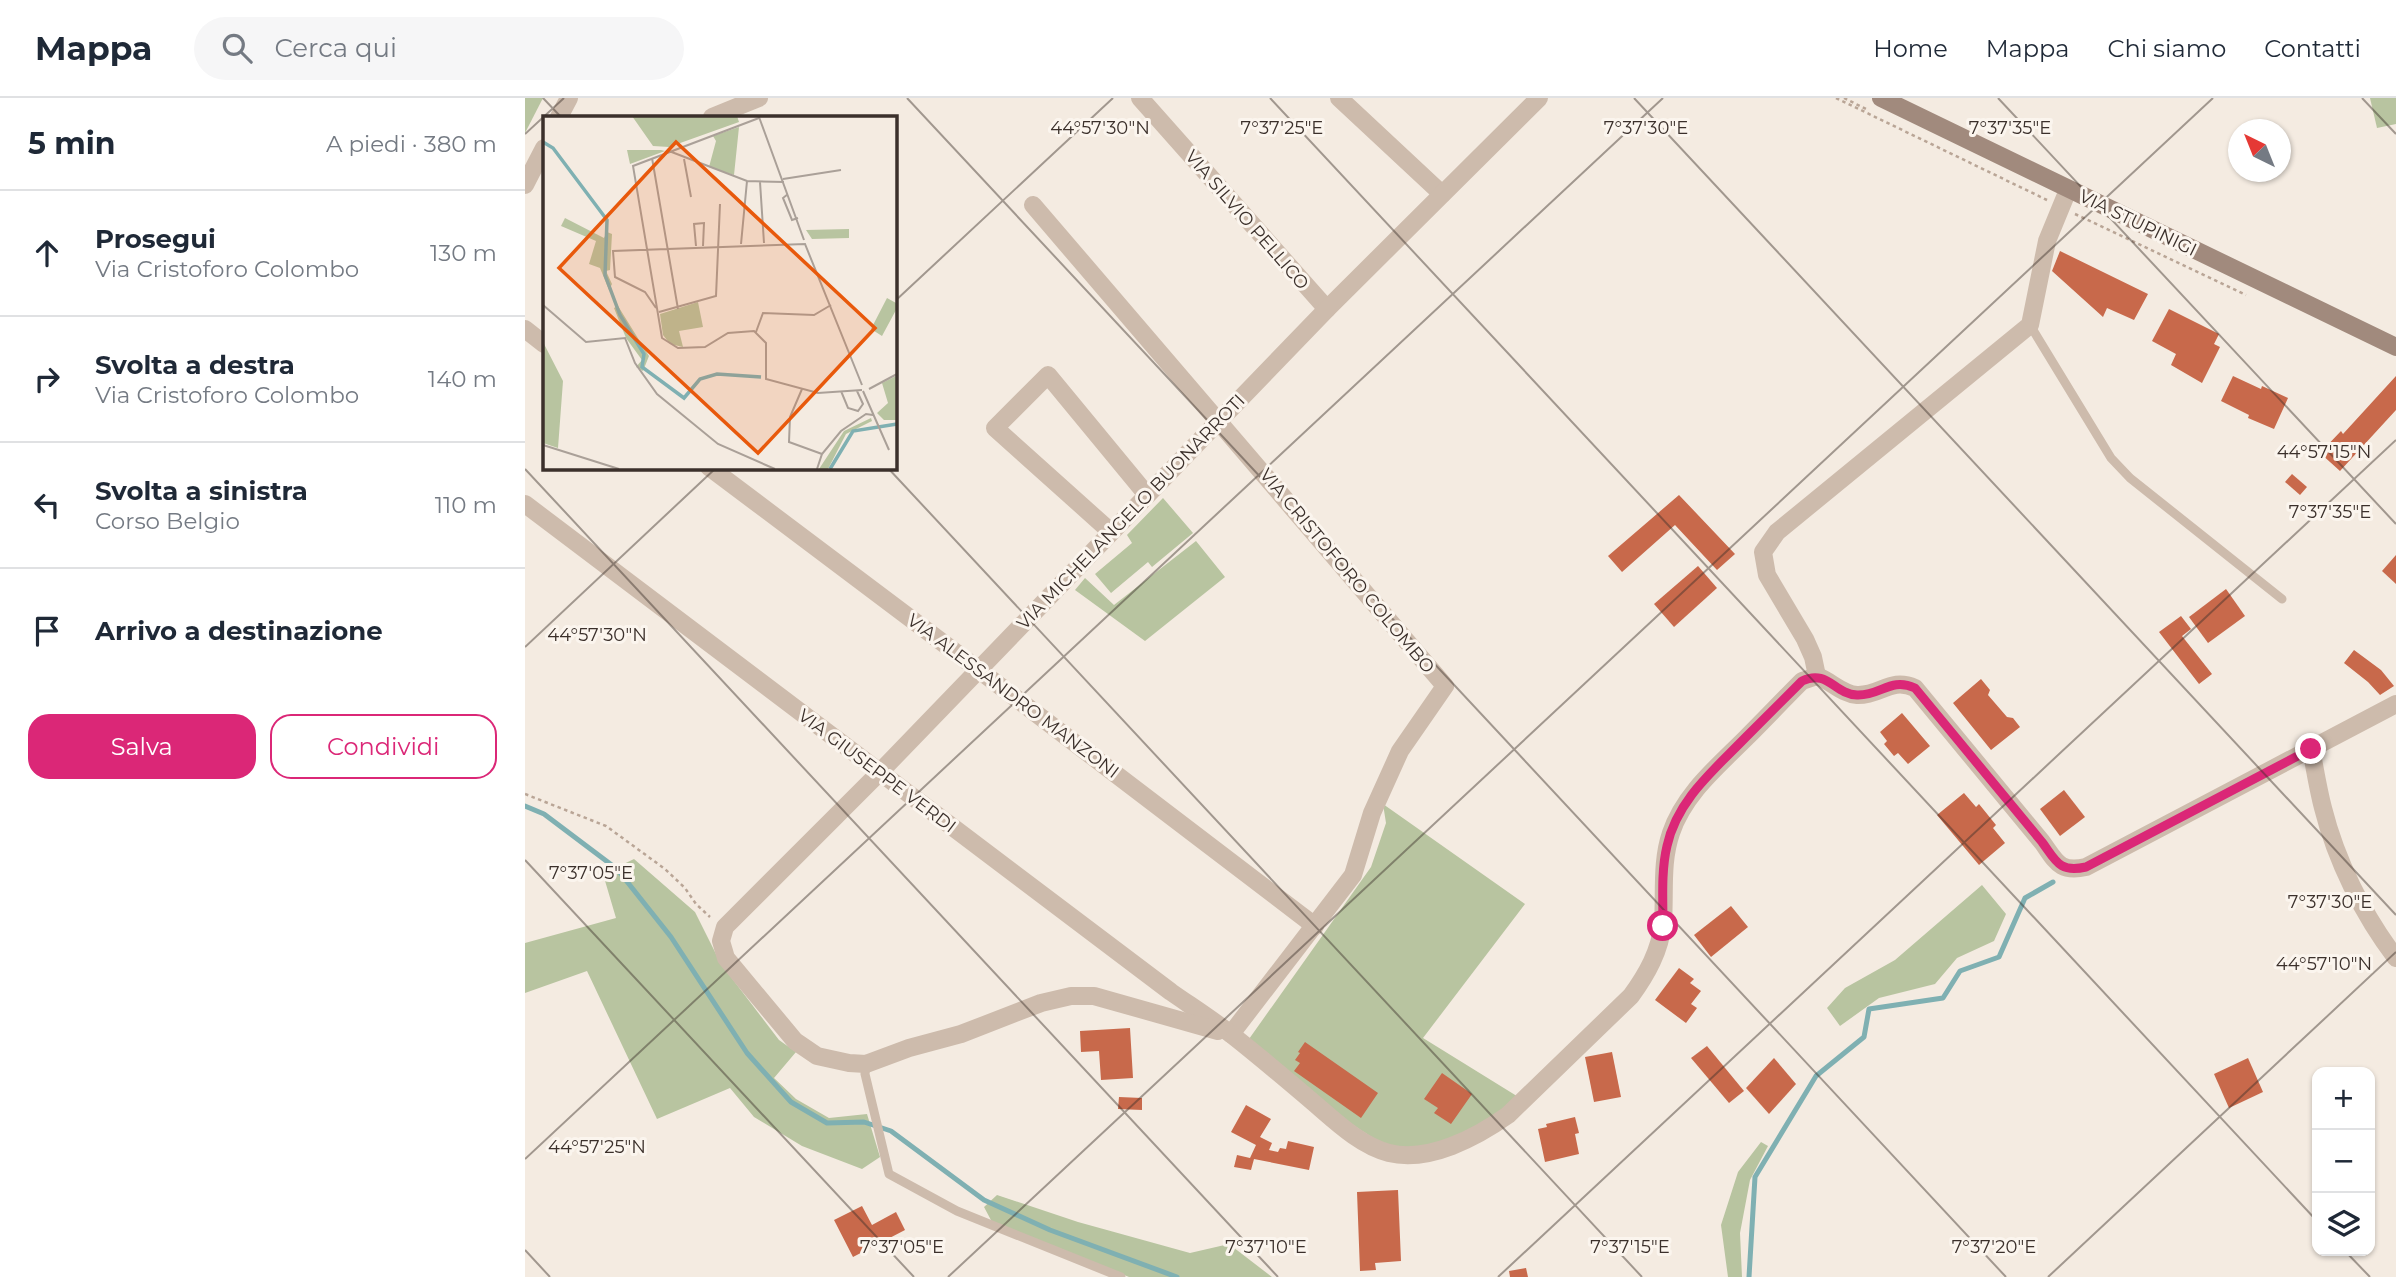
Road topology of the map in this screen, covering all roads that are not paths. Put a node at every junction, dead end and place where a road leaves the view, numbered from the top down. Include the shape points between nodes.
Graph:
1 (569, 98) edge
2 (759, 98) edge
3 (1140, 98) edge
4 (1339, 98) edge
5 (1539, 98) edge
6 (1881, 98) edge
7 (560, 116) edge
8 (714, 116) edge
9 (543, 150) edge
10 (531, 179) edge
11 (2068, 190) junction
12 (1442, 194) junction
13 (1033, 205) dead end
14 (1327, 309) junction
15 (2029, 325) junction
16 (525, 329) edge
17 (543, 343) edge
18 (2396, 347) edge
19 (1218, 420) junction
20 (712, 469) edge
21 (1147, 495) junction
22 (525, 504) edge
23 (1111, 532) junction
24 (2282, 599) dead end
25 (979, 670) junction
26 (1817, 677) junction
27 (2396, 704) edge
28 (2311, 749) junction
29 (879, 773) junction
30 (1315, 926) junction
31 (2396, 958) edge
32 (1231, 1034) junction
33 (866, 1063) junction
34 (1122, 1277) edge

1 - 7 street
2 - 8 street
3 - 14 street, VIA SILVIO PELLICO
4 - 12 street
5 - 12 street, VIA MICHELANGELO BUONARROTI
6 - 11 street, VIA STUPINIGI
9 - 10 street
11 - 15 street via 2047,241
11 - 18 street, VIA STUPINIGI
12 - 14 street, VIA MICHELANGELO BUONARROTI
13 - 19 street, VIA CRISTOFORO COLOMBO
14 - 19 street, VIA MICHELANGELO BUONARROTI
15 - 24 lane via 2111,458
15 - 26 street via 1777,532 1763,552 1767,575 1805,639
16 - 17 street
19 - 21 street, VIA MICHELANGELO BUONARROTI
19 - 30 street, VIA CRISTOFORO COLOMBO via 1445,687 1400,751 1372,813 1353,875
20 - 25 street, VIA ALESSANDRO MANZONI
21 - 23 street, VIA MICHELANGELO BUONARROTI
21 - 23 street via 1048,375 995,428
22 - 29 street, VIA GIUSEPPE VERDI
23 - 25 street, VIA MICHELANGELO BUONARROTI
25 - 29 street, VIA MICHELANGELO BUONARROTI
25 - 30 street, VIA ALESSANDRO MANZONI
26 - 28 street via 1860,695 1899,683 1915,688 2065,869 2086,867
26 - 32 street via 1802,681 1774,708 1716,767 1679,814 1666,854 1663,926 1644,978 1614,1014 1495,1124 1432,1152 1390,1154 1342,1127
27 - 28 street
28 - 31 street via 2333,842 2356,894
29 - 32 street, VIA GIUSEPPE VERDI
29 - 33 street, VIA MICHELANGELO BUONARROTI via 725,927 721,942 726,958 795,1041 817,1056
30 - 32 street, VIA CRISTOFORO COLOMBO
32 - 33 street via 1094,996 1071,996
33 - 34 lane via 890,1174 957,1211

